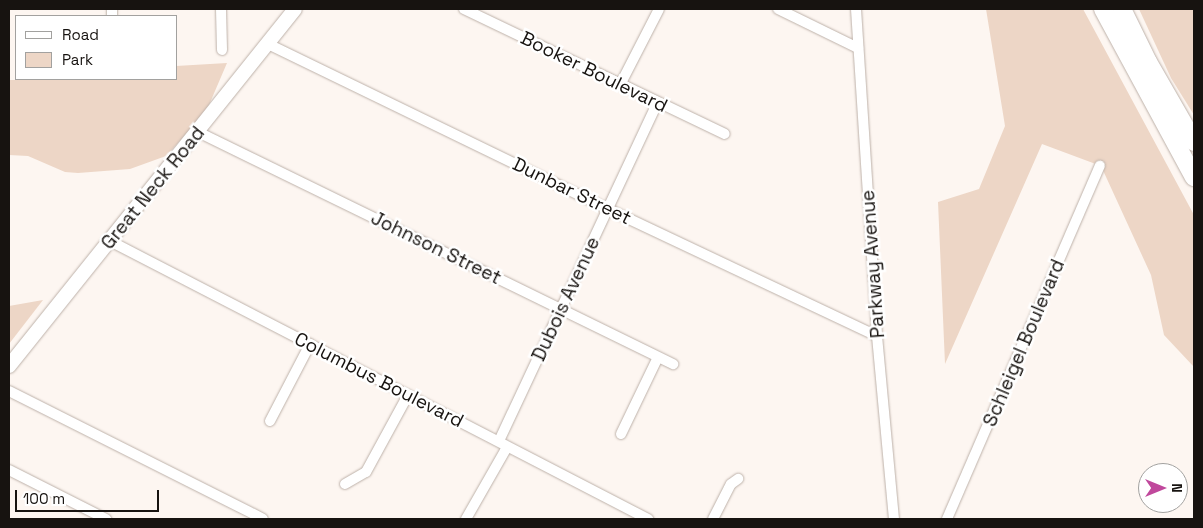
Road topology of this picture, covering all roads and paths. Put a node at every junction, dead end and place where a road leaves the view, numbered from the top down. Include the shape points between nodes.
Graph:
1 (221, 9) edge
2 (295, 9) edge
3 (464, 9) edge
4 (659, 9) edge
5 (778, 9) edge
6 (856, 9) edge
7 (1103, 9) edge
8 (1122, 9) edge
9 (268, 44) junction
10 (858, 48) junction
11 (222, 50) dead end
12 (620, 85) junction
13 (658, 103) junction
14 (198, 132) junction
15 (725, 134) dead end
16 (1194, 142) edge
17 (1100, 166) dead end
18 (1194, 177) edge
19 (608, 209) junction
20 (110, 241) junction
21 (561, 309) junction
22 (877, 336) junction
23 (310, 344) junction
24 (658, 357) junction
25 (673, 364) dead end
26 (9, 366) edge
27 (9, 391) edge
28 (408, 396) junction
29 (270, 421) dead end
30 (621, 434) dead end
31 (503, 444) junction
32 (9, 470) edge
33 (738, 480) dead end
34 (345, 484) dead end
35 (106, 519) edge
36 (263, 519) edge
37 (466, 519) edge
38 (648, 519) edge
39 (713, 519) edge
40 (894, 519) edge
41 (947, 519) edge

1 - 11 street
2 - 9 main road, Great Neck Road
3 - 12 street, Booker Boulevard
4 - 12 street
5 - 10 street
6 - 10 street, Parkway Avenue
7 - 18 highway
8 - 16 highway
9 - 14 main road, Great Neck Road
9 - 19 street, Dunbar Street
10 - 22 street, Parkway Avenue
12 - 13 street, Booker Boulevard
13 - 15 street, Booker Boulevard
13 - 19 street, Dubois Avenue
14 - 20 main road, Great Neck Road
14 - 21 street, Johnson Street
17 - 41 street, Schleigel Boulevard
19 - 21 street, Dubois Avenue
19 - 22 street, Dunbar Street
20 - 23 street, Columbus Boulevard
20 - 26 main road, Great Neck Road
21 - 24 street, Johnson Street
21 - 31 street, Dubois Avenue
22 - 40 street, Parkway Avenue
23 - 28 street, Columbus Boulevard
23 - 29 street
24 - 25 street, Johnson Street
24 - 30 street
27 - 36 street
28 - 31 street, Columbus Boulevard
28 - 34 street via 366,472
31 - 37 street, Dubois Avenue
31 - 38 street, Columbus Boulevard
32 - 35 street
33 - 39 street via 731,484

